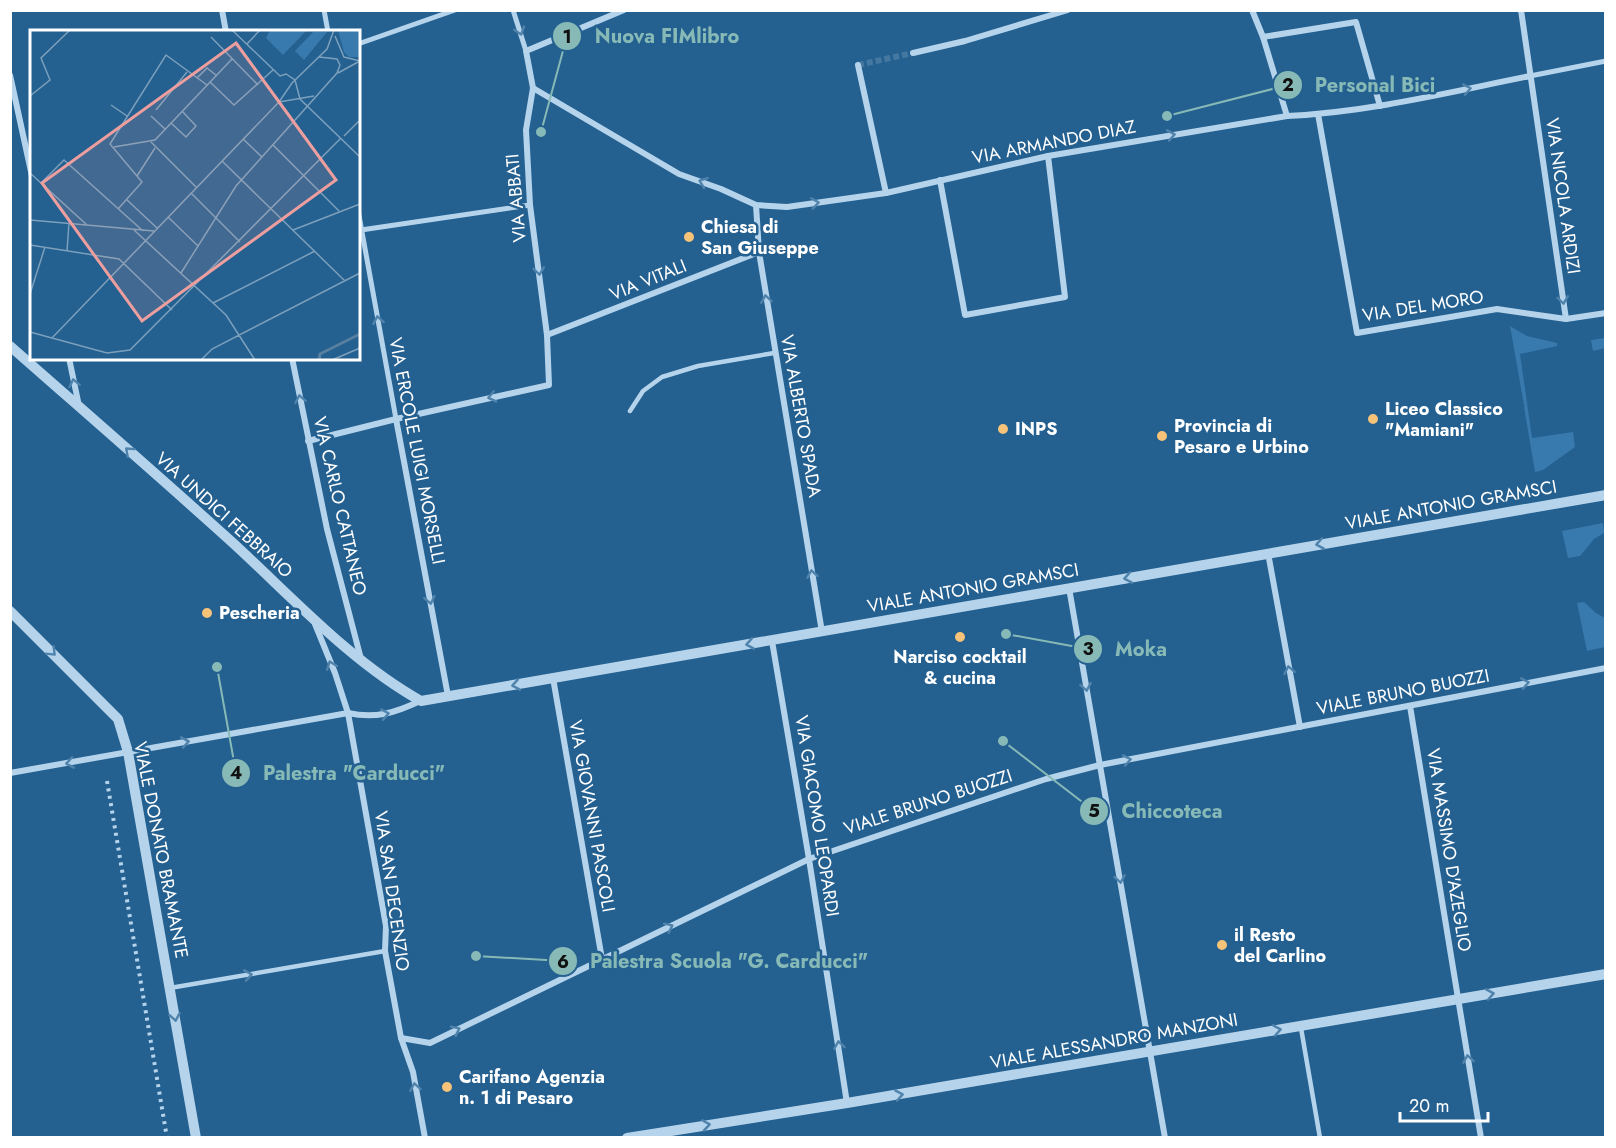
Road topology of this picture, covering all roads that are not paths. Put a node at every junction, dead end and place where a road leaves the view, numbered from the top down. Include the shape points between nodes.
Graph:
1 (222, 10) edge
2 (324, 10) edge
3 (454, 10) edge
4 (513, 10) edge
5 (624, 10) edge
6 (1068, 10) edge
7 (1252, 10) edge
8 (1521, 10) edge
9 (226, 30) edge
10 (328, 30) edge
11 (1263, 37) junction
12 (360, 43) edge
13 (526, 51) junction
14 (913, 53) tunnel mouth
15 (1605, 61) edge
16 (858, 65) dead end
17 (10, 75) edge
18 (1530, 76) junction
19 (533, 88) junction
20 (1380, 106) junction
21 (1317, 114) junction
22 (1287, 116) junction
23 (1048, 156) junction
24 (30, 167) edge
25 (940, 180) junction
26 (886, 193) junction
27 (530, 205) junction
28 (756, 205) junction
29 (360, 220) edge
30 (362, 230) junction
31 (759, 252) junction
32 (1605, 313) edge
33 (1566, 319) junction
34 (547, 335) junction
35 (10, 346) edge
36 (774, 353) junction
37 (69, 360) edge
38 (292, 360) edge
39 (79, 407) junction
40 (630, 411) dead end
41 (396, 419) junction
42 (308, 441) junction
43 (1605, 495) edge
44 (1268, 553) junction
45 (1069, 588) junction
46 (10, 610) edge
47 (313, 617) junction
48 (822, 632) junction
49 (772, 641) junction
50 (361, 660) junction
51 (1605, 668) edge
52 (553, 678) junction
53 (448, 696) junction
54 (421, 701) junction
55 (1410, 706) junction
56 (348, 713) junction
57 (1300, 727) junction
58 (128, 752) junction
59 (1100, 765) junction
60 (10, 773) edge
61 (809, 858) junction
62 (385, 951) junction
63 (602, 959) junction
64 (1605, 974) edge
65 (170, 988) junction
66 (1458, 999) junction
67 (1300, 1026) junction
68 (401, 1038) junction
69 (1150, 1052) junction
70 (848, 1103) junction
71 (196, 1137) edge
72 (424, 1137) edge
73 (627, 1137) edge
74 (1165, 1137) edge
75 (1320, 1137) edge
76 (1481, 1137) edge

1 - 9 street
2 - 10 street
3 - 12 street
4 -> 13 street, VIA ABBATI
5 - 13 street
6 - 14 street
7 - 11 street
8 - 18 street, VIA NICOLA ARDIZI
11 - 20 street via 1356,22
11 - 22 street
13 - 19 street, VIA ABBATI
15 - 18 street, VIA ARMANDO DIAZ
16 - 26 street
17 - 24 street
20 -> 18 street, VIA ARMANDO DIAZ
18 -> 33 street, VIA NICOLA ARDIZI
19 - 27 street, VIA ABBATI via 525,130
28 -> 19 street via 679,174
20 - 21 street, VIA ARMANDO DIAZ
21 - 22 street, VIA ARMANDO DIAZ
21 - 33 street, VIA DEL MORO via 1357,333 1497,309
23 -> 22 street, VIA ARMANDO DIAZ
23 - 25 street, VIA ARMANDO DIAZ
23 - 25 street via 1065,297 965,315
25 - 26 street, VIA ARMANDO DIAZ
28 -> 26 street, VIA ARMANDO DIAZ via 787,207
27 - 30 street
27 -> 34 street, VIA ABBATI
28 - 31 street, VIA ALBERTO SPADA
29 - 30 street, VIA ERCOLE LUIGI MORSELLI
41 -> 30 street, VIA ERCOLE LUIGI MORSELLI
31 - 34 street, VIA VITALI
36 -> 31 street, VIA ALBERTO SPADA
32 - 33 street, VIA DEL MORO
34 -> 41 street, VIA ABBATI via 549,385
35 - 39 street, VIA UNDICI FEBBRAIO
36 - 40 lane via 698,366 662,377 643,391
48 -> 36 street, VIA ALBERTO SPADA
39 -> 37 street
42 -> 38 street, VIA CARLO CATTANEO
47 -> 39 street, VIA UNDICI FEBBRAIO
41 - 42 street
41 -> 53 street, VIA ERCOLE LUIGI MORSELLI
42 - 50 street, VIA CARLO CATTANEO
43 -> 44 street, VIALE ANTONIO GRAMSCI
44 -> 45 street, VIALE ANTONIO GRAMSCI
57 -> 44 street
45 - 48 street, VIALE ANTONIO GRAMSCI
45 -> 59 street
46 -> 58 street, VIALE DONATO BRAMANTE via 118,719
47 - 50 street, VIA UNDICI FEBBRAIO
56 -> 47 street, VIA SAN DECENZIO
48 - 49 street, VIALE ANTONIO GRAMSCI
49 -> 52 street, VIALE ANTONIO GRAMSCI
49 - 61 street, VIA GIACOMO LEOPARDI
50 - 54 street, VIA UNDICI FEBBRAIO
55 -> 51 street, VIALE BRUNO BUOZZI
52 -> 53 street, VIALE ANTONIO GRAMSCI
52 - 63 street, VIA GIOVANNI PASCOLI
53 - 54 street, VIALE ANTONIO GRAMSCI
56 -> 54 street, VIALE ANTONIO GRAMSCI via 366,717 398,711
55 - 57 street, VIALE BRUNO BUOZZI
55 - 66 street, VIA MASSIMO D'AZEGLIO
58 -> 56 street, VIALE ANTONIO GRAMSCI
56 - 62 street, VIA SAN DECENZIO via 387,926
59 -> 57 street, VIALE BRUNO BUOZZI
58 -> 60 street, VIALE ANTONIO GRAMSCI
58 - 65 street, VIALE DONATO BRAMANTE
59 - 61 street, VIALE BRUNO BUOZZI via 1046,779
59 -> 69 street
63 -> 61 street, VIALE BRUNO BUOZZI
70 -> 61 street, VIA GIACOMO LEOPARDI
65 -> 62 lane
62 - 68 street, VIA SAN DECENZIO
68 -> 63 street, VIALE BRUNO BUOZZI via 430,1043
66 -> 64 street, VIALE ALESSANDRO MANZONI
65 -> 71 street, VIALE DONATO BRAMANTE
66 - 67 street, VIALE ALESSANDRO MANZONI
76 -> 66 street, VIA MASSIMO D'AZEGLIO
69 -> 67 street, VIALE ALESSANDRO MANZONI
67 - 75 lane
72 -> 68 street, VIA SAN DECENZIO via 413,1072
70 -> 69 street, VIALE ALESSANDRO MANZONI
69 - 74 street
73 -> 70 street, VIALE ALESSANDRO MANZONI

